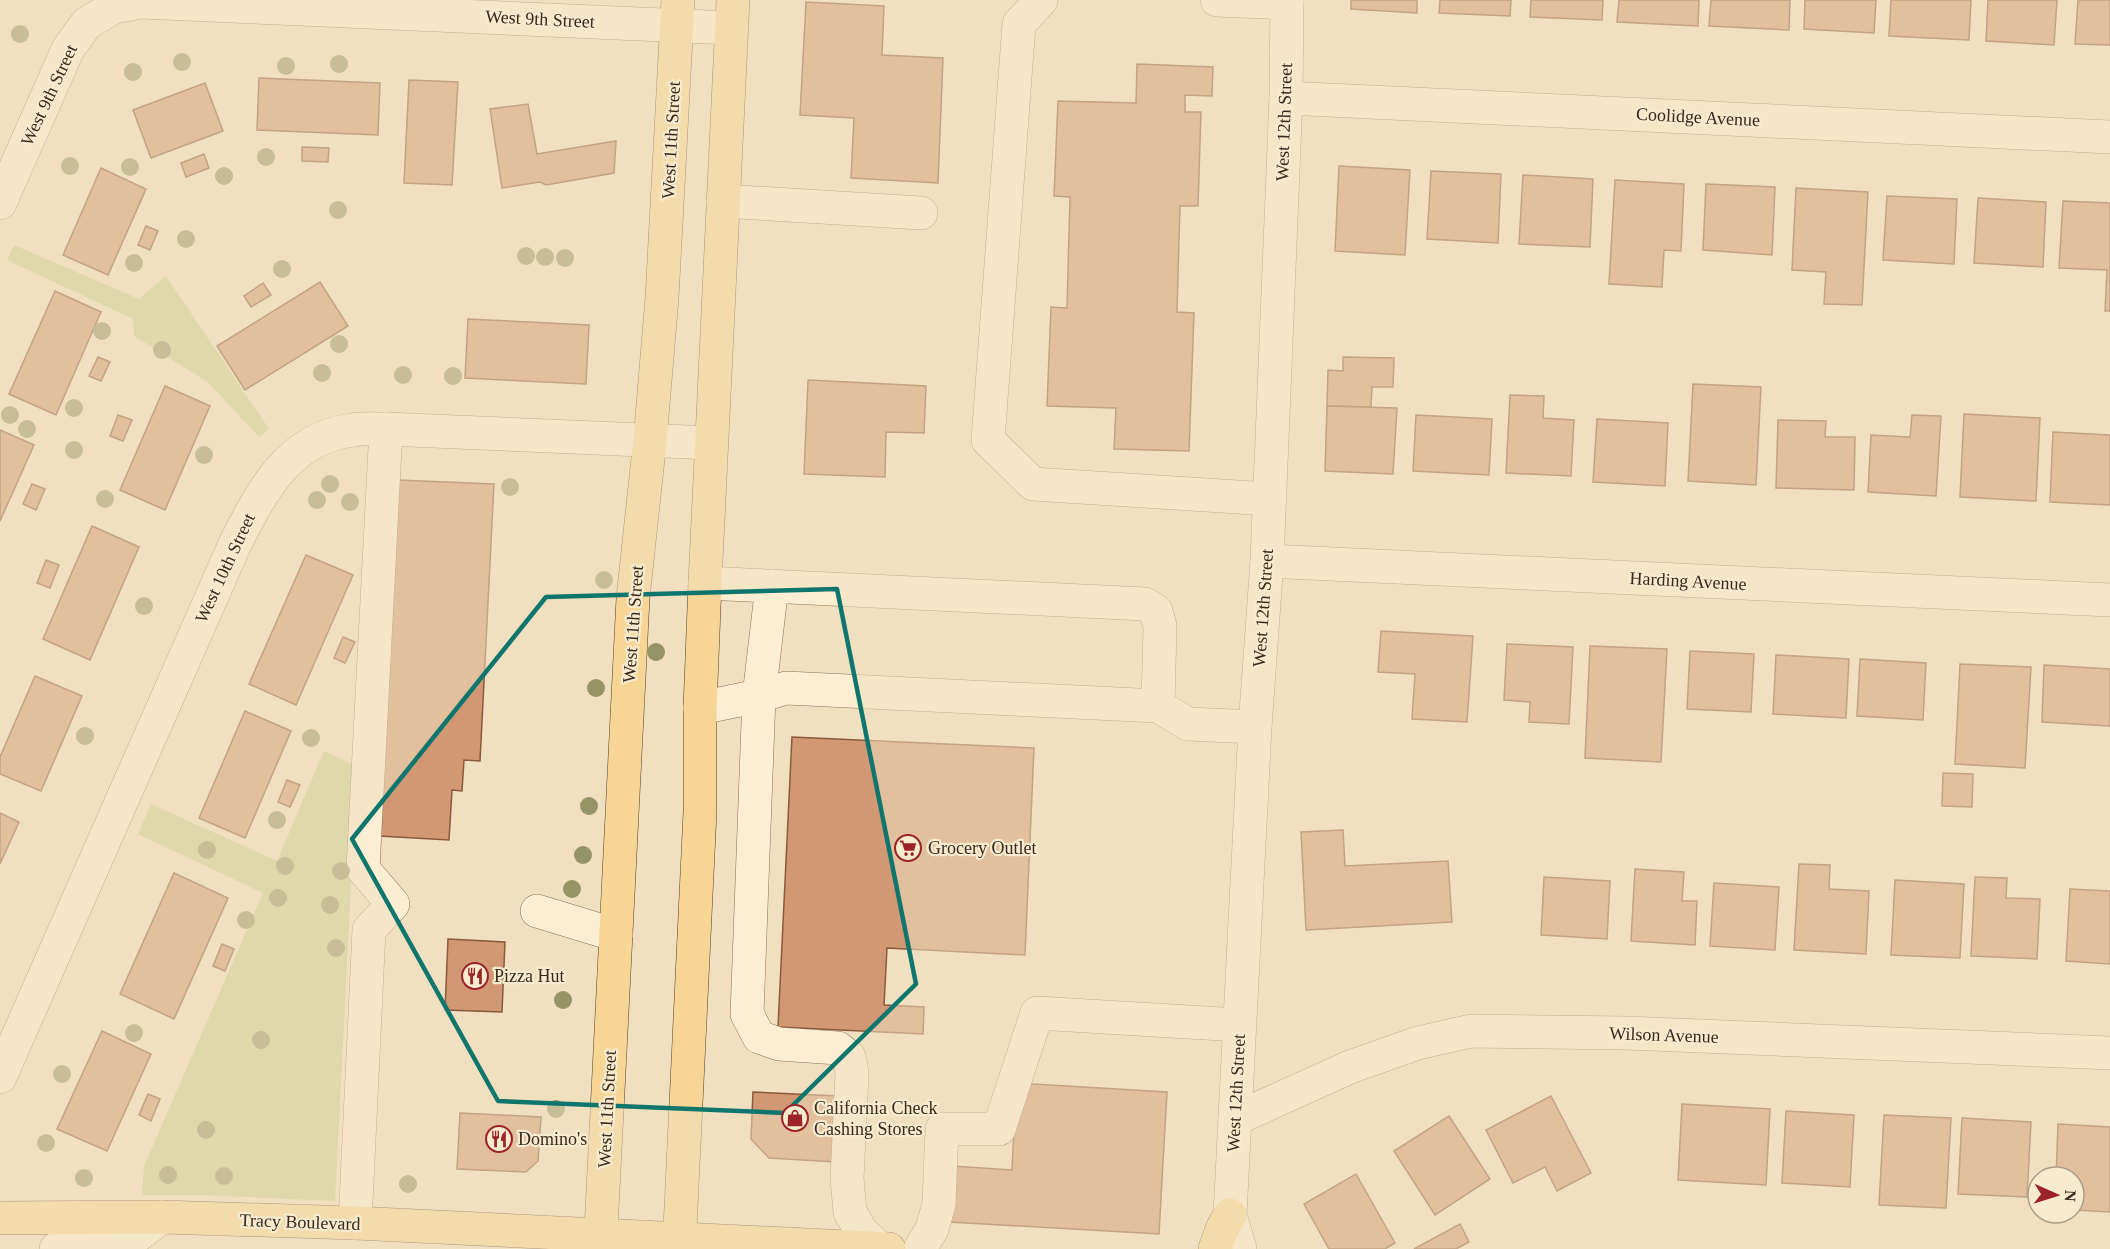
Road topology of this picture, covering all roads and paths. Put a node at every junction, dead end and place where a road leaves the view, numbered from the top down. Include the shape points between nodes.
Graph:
1 (1041, 0) edge
2 (1217, 0) edge
3 (1287, 1) edge
4 (218, 2) edge
5 (428, 7) edge
6 (677, 12) edge
7 (732, 14) edge
8 (1286, 98) junction
9 (2110, 137) edge
10 (723, 201) junction
11 (0, 203) edge
12 (921, 213) dead end
13 (386, 429) junction
14 (650, 441) junction
15 (711, 443) junction
16 (1269, 499) junction
17 (1267, 561) junction
18 (705, 583) junction
19 (772, 586) junction
20 (2110, 600) edge
21 (759, 696) junction
22 (1158, 706) junction
23 (700, 708) junction
24 (1255, 727) junction
25 (537, 911) dead end
26 (615, 935) junction
27 (1239, 1025) junction
28 (2110, 1053) edge
29 (0, 1077) edge
30 (1235, 1119) junction
31 (1230, 1215) junction
32 (162, 1217) junction
33 (0, 1218) edge
34 (355, 1223) junction
35 (600, 1242) edge
36 (679, 1244) edge
37 (879, 1248) edge
38 (56, 1249) edge
39 (889, 1249) edge
40 (920, 1249) edge
41 (1215, 1249) edge
42 (1240, 1249) edge

1 - 16 street via 1019,24 988,440 1033,484
2 - 3 street
3 - 8 street, West 12th Street
4 - 5 street, West 9th Street
4 - 11 street, West 9th Street via 141,2 114,7 87,23 68,49
5 - 6 street, West 9th Street
6 - 7 street, West 9th Street
6 - 14 main road, West 11th Street
7 - 10 main road
8 - 9 street, Coolidge Avenue
8 - 16 street, West 12th Street
10 - 12 street
10 - 15 main road
13 - 14 street, West 10th Street
13 - 29 street, West 10th Street via 352,430 315,440 288,458 260,495
13 - 34 street via 363,869 393,904 369,930
14 - 15 street, West 10th Street
14 - 26 main road, West 11th Street via 633,598
15 - 18 main road
16 - 17 street, West 12th Street
17 - 20 street, Harding Avenue
17 - 24 street, West 12th Street
18 - 19 street
18 - 23 main road
19 - 21 street
19 - 22 street via 1145,604 1156,611 1160,626
21 - 22 street via 786,688
21 - 23 street
21 - 37 street via 747,1014 759,1037 779,1044 838,1048 849,1057 850,1212 861,1231
22 - 24 street via 1188,724
23 - 36 main road via 700,812
24 - 27 street, West 12th Street
25 - 26 street
26 - 35 main road, West 11th Street
27 - 30 street, West 12th Street
27 - 40 street via 1037,1013 999,1129 942,1129 939,1204 932,1229
28 - 30 street, Wilson Avenue via 1627,1033 1471,1031 1418,1043 1350,1066
30 - 31 street, West 12th Street
31 - 41 main road
31 - 42 street, West 12th Street
32 - 33 main road, Tracy Boulevard
32 - 34 main road, Tracy Boulevard
32 - 38 street via 130,1241 106,1247
34 - 35 main road, Tracy Boulevard
35 - 36 main road, Tracy Boulevard
36 - 37 main road, Tracy Boulevard
37 - 39 main road, Tracy Boulevard

